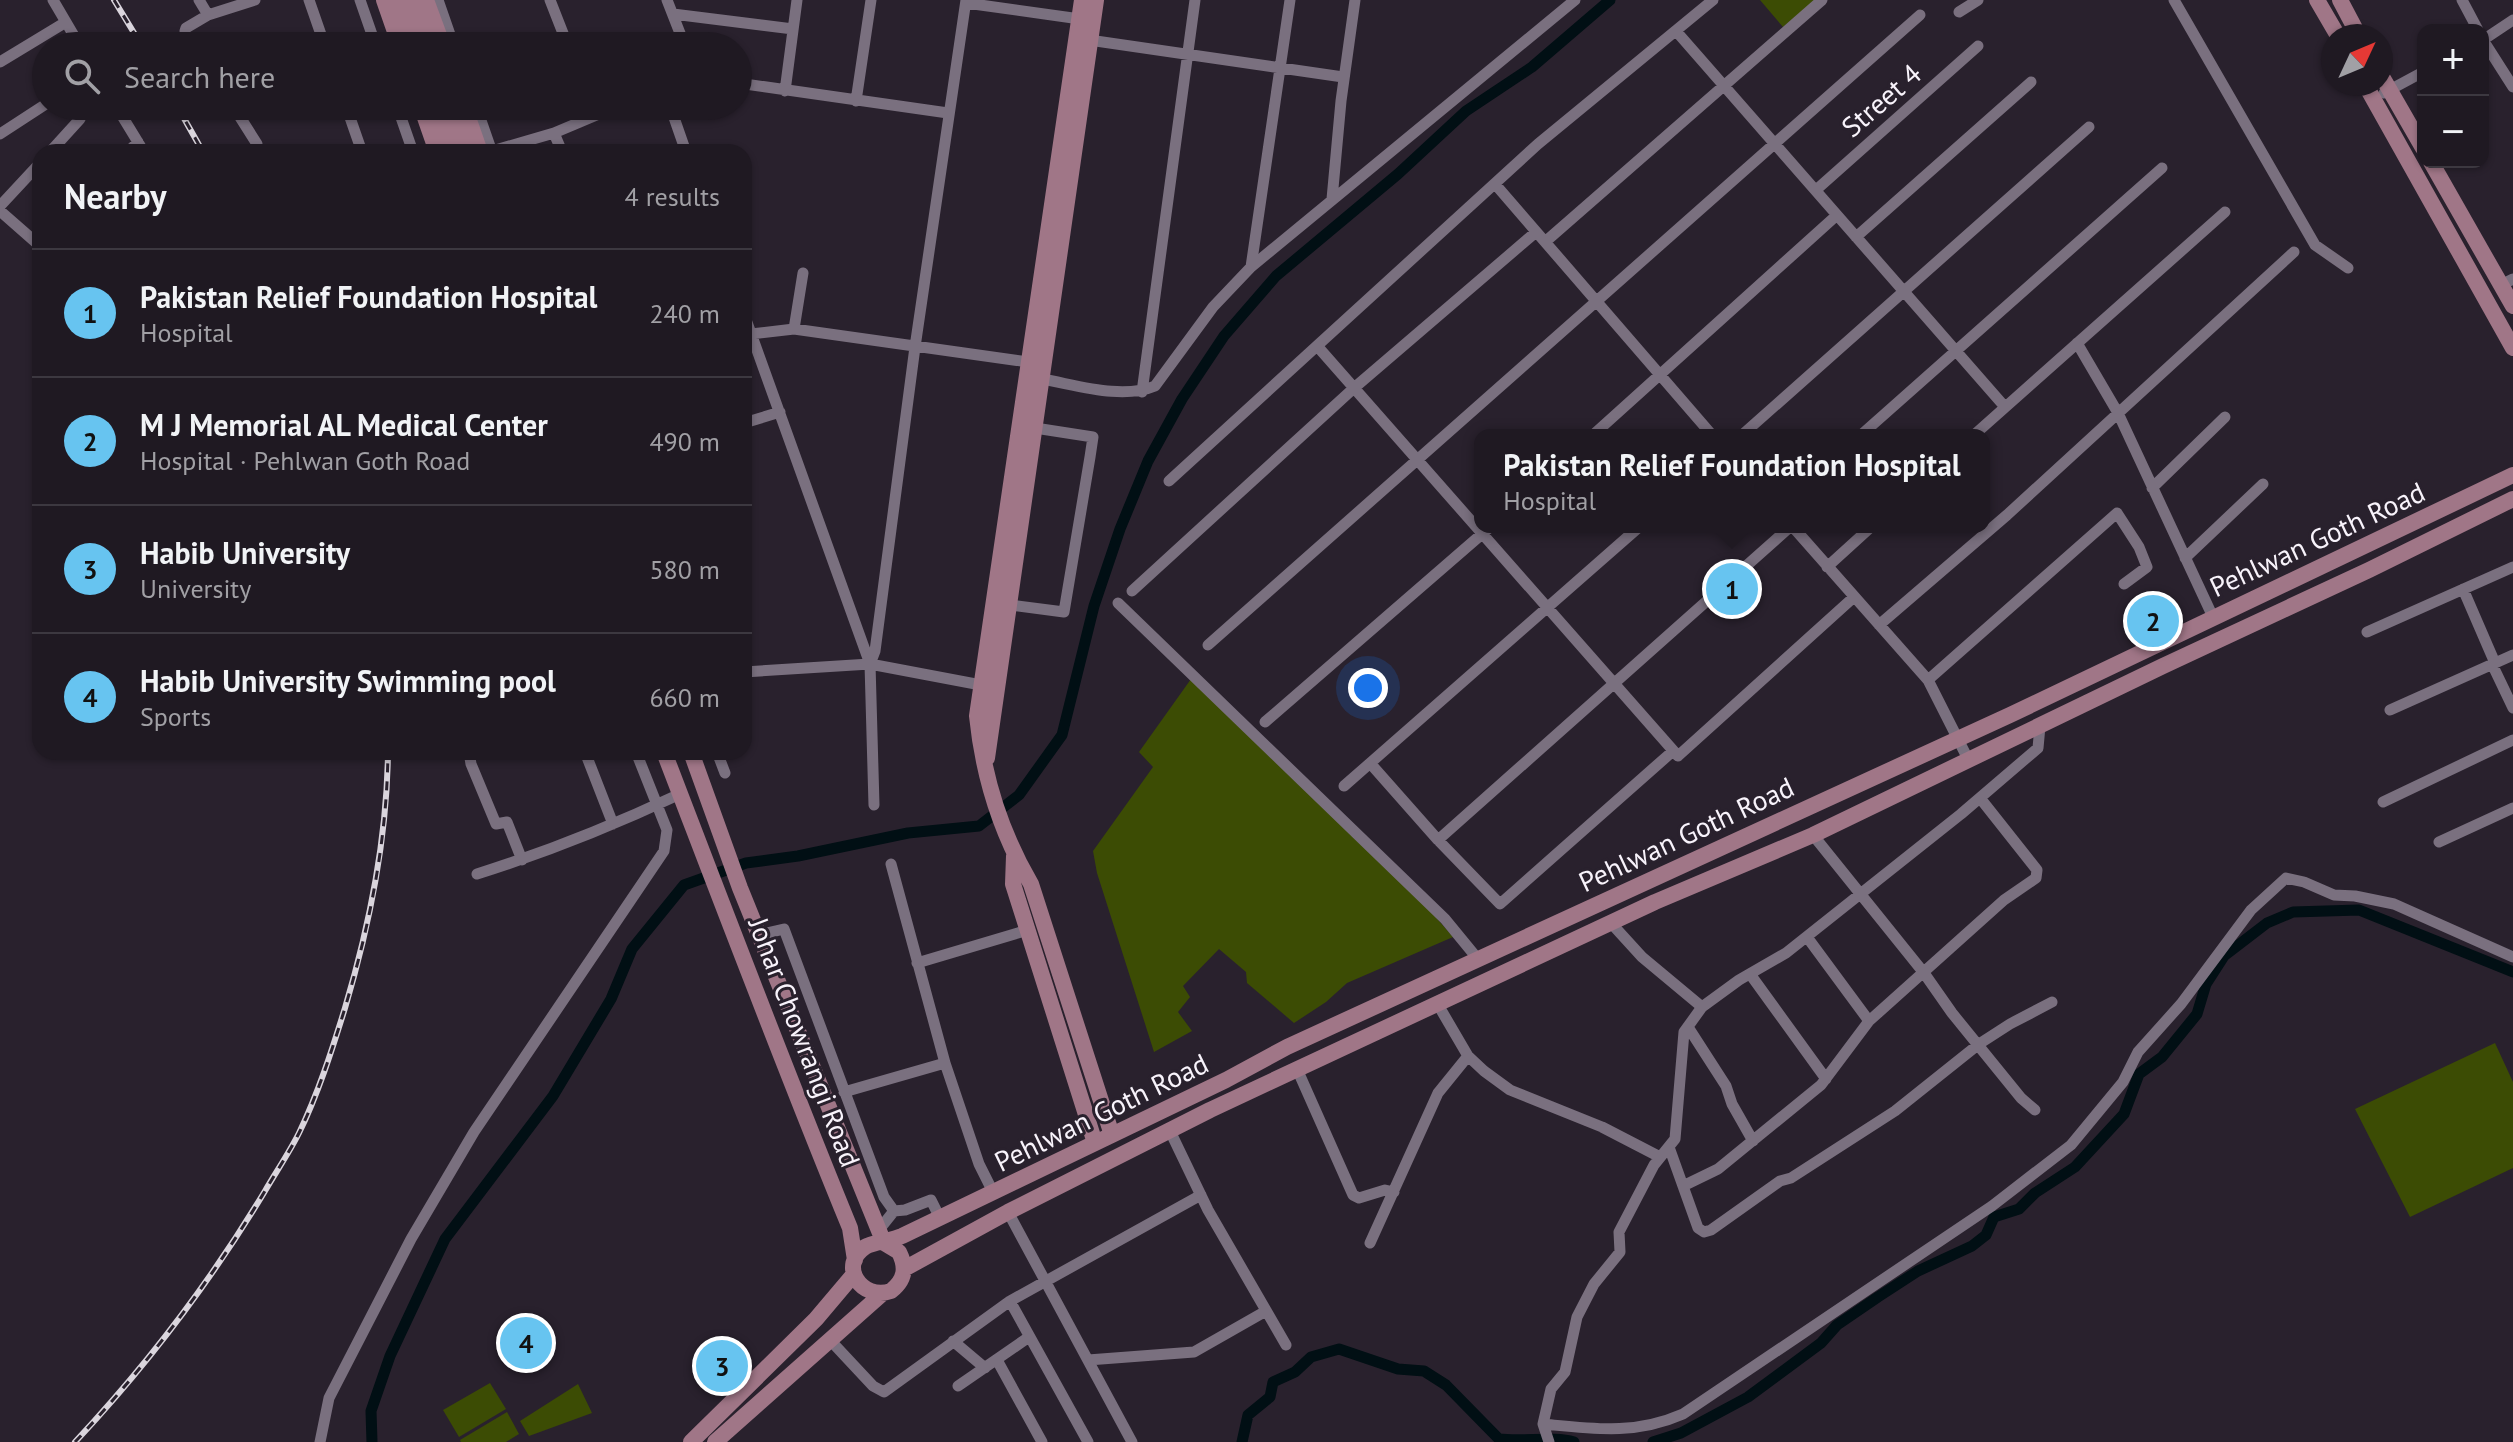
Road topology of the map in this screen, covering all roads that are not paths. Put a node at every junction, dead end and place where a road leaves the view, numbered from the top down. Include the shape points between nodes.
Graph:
1 (53, 0) edge
2 (199, 0) edge
3 (255, 0) edge
4 (309, 0) edge
5 (360, 0) edge
6 (384, 0) edge
7 (397, 0) edge
8 (412, 0) edge
9 (426, 0) edge
10 (438, 0) edge
11 (550, 0) edge
12 (667, 0) edge
13 (797, 0) edge
14 (871, 0) edge
15 (1082, 0) edge
16 (1096, 0) edge
17 (1195, 0) edge
18 (1290, 0) edge
19 (1355, 0) edge
20 (1575, 0) edge
21 (1713, 0) edge
22 (1822, 0) edge
23 (1978, 0) edge
24 (2174, 0) edge
25 (2317, 0) edge
26 (2340, 0) edge
27 (2462, 0) edge
28 (966, 2) edge
29 (1959, 12) dead end
30 (673, 14) junction
31 (208, 15) junction
32 (1920, 15) dead end
33 (1080, 19) junction
34 (2513, 20) edge
35 (66, 22) junction
36 (2331, 24) edge
37 (2353, 24) edge
38 (2475, 24) edge
39 (793, 29) junction
40 (1676, 31) junction
41 (50, 32) edge
42 (72, 32) edge
43 (187, 32) edge
44 (320, 32) edge
45 (371, 32) edge
46 (395, 32) edge
47 (408, 32) edge
48 (423, 32) edge
49 (438, 32) edge
50 (449, 32) edge
51 (563, 32) edge
52 (680, 32) edge
53 (2489, 36) edge
54 (1089, 40) junction
55 (32, 43) edge
56 (1978, 46) dead end
57 (2489, 49) edge
58 (1186, 54) junction
59 (0, 62) edge
60 (1281, 67) junction
61 (2417, 75) edge
62 (1343, 77) junction
63 (2031, 82) dead end
64 (752, 85) edge
65 (1725, 87) junction
66 (2513, 87) edge
67 (2393, 88) edge
68 (785, 91) junction
69 (2393, 95) edge
70 (2371, 96) edge
71 (2379, 96) edge
72 (2373, 99) junction
73 (856, 101) junction
74 (1073, 108) junction
75 (32, 113) edge
76 (948, 113) junction
77 (79, 120) edge
78 (125, 120) edge
79 (242, 120) edge
80 (351, 120) edge
81 (402, 120) edge
82 (426, 120) edge
83 (439, 120) edge
84 (454, 120) edge
85 (471, 120) edge
86 (480, 120) edge
87 (578, 120) edge
88 (675, 120) edge
89 (2089, 127) dead end
90 (554, 133) junction
91 (0, 134) edge
92 (2417, 137) edge
93 (1775, 143) junction
94 (57, 144) edge
95 (139, 144) edge
96 (257, 144) dead end
97 (359, 144) edge
98 (410, 144) edge
99 (434, 144) edge
100 (447, 144) edge
101 (463, 144) edge
102 (484, 144) edge
103 (486, 144) edge
104 (516, 144) edge
105 (559, 144) edge
106 (683, 144) edge
107 (2162, 168) dead end
108 (2435, 168) edge
109 (32, 172) edge
110 (1495, 184) junction
111 (1816, 190) junction
112 (1332, 199) junction
113 (0, 208) edge
114 (2225, 212) dead end
115 (1837, 215) junction
116 (1540, 237) junction
117 (1856, 237) junction
118 (32, 238) edge
119 (2294, 252) dead end
120 (1251, 267) junction
121 (2348, 268) dead end
122 (803, 273) dead end
123 (2507, 282) edge
124 (1903, 291) junction
125 (1597, 303) junction
126 (2513, 306) edge
127 (794, 329) junction
128 (752, 334) edge
129 (752, 337) edge
130 (2077, 343) junction
131 (915, 347) junction
132 (1318, 347) junction
133 (2513, 348) edge
134 (1956, 352) junction
135 (1028, 362) junction
136 (1660, 375) junction
137 (1042, 379) junction
138 (1354, 388) junction
139 (1142, 392) junction
140 (2005, 407) junction
141 (780, 412) junction
142 (2118, 413) junction
143 (2225, 417) dead end
144 (752, 421) edge
145 (1035, 428) junction
146 (1600, 429) edge
147 (1707, 429) edge
148 (1749, 429) edge
149 (1868, 429) edge
150 (1981, 429) edge
151 (1418, 460) junction
152 (2512, 480) edge
153 (1169, 481) dead end
154 (2263, 484) dead end
155 (2152, 488) junction
156 (2513, 499) edge
157 (1474, 518) edge
158 (1990, 527) edge
159 (1483, 533) edge
160 (1488, 533) edge
161 (1632, 533) edge
162 (1785, 533) edge
163 (1797, 533) edge
164 (1864, 533) edge
165 (1983, 533) edge
166 (2185, 558) junction
167 (1827, 567) junction
168 (2513, 567) edge
169 (2124, 584) dead end
170 (2463, 589) junction
171 (1132, 591) dead end
172 (1854, 597) junction
173 (1118, 603) dead end
174 (1010, 605) junction
175 (1548, 608) junction
176 (2213, 617) junction
177 (1879, 625) junction
178 (2196, 625) junction
179 (2367, 632) dead end
180 (1208, 645) dead end
181 (2205, 646) junction
182 (2513, 655) edge
183 (870, 664) junction
184 (2494, 664) junction
185 (752, 671) edge
186 (1928, 680) junction
187 (2083, 680) junction
188 (1614, 683) junction
189 (981, 685) junction
190 (2093, 700) junction
191 (2513, 708) edge
192 (2390, 710) dead end
193 (1265, 722) dead end
194 (2040, 726) junction
195 (1957, 739) junction
196 (2513, 740) edge
197 (1673, 751) junction
198 (1968, 759) junction
199 (470, 760) edge
200 (588, 760) edge
201 (639, 760) edge
202 (667, 760) edge
203 (694, 760) edge
204 (720, 760) edge
205 (1370, 763) junction
206 (725, 773) dead end
207 (986, 773) junction
208 (1344, 786) dead end
209 (680, 794) junction
210 (1980, 798) junction
211 (2383, 802) dead end
212 (656, 805) junction
213 (874, 805) dead end
214 (2513, 808) edge
215 (613, 824) junction
216 (1813, 835) junction
217 (1438, 840) junction
218 (2439, 842) dead end
219 (1014, 855) junction
220 (522, 860) junction
221 (891, 864) dead end
222 (477, 874) dead end
223 (1861, 894) junction
224 (1611, 923) junction
225 (1028, 930) junction
226 (759, 935) junction
227 (1807, 937) junction
228 (2513, 957) edge
229 (1477, 958) junction
230 (917, 963) junction
231 (1924, 973) junction
232 (1750, 974) junction
233 (2052, 1002) dead end
234 (1437, 1003) junction
235 (1702, 1007) junction
236 (1869, 1021) junction
237 (1688, 1027) junction
238 (1979, 1044) junction
239 (1468, 1056) junction
240 (945, 1063) junction
241 (1297, 1069) junction
242 (1826, 1079) junction
243 (1215, 1085) junction
244 (844, 1092) junction
245 (1224, 1104) junction
246 (2035, 1110) dead end
247 (1170, 1131) junction
248 (1112, 1135) junction
249 (1753, 1141) junction
250 (1095, 1143) junction
251 (1669, 1147) junction
252 (1660, 1157) junction
253 (1683, 1186) junction
254 (993, 1192) junction
255 (1394, 1192) junction
256 (1201, 1195) junction
257 (894, 1211) junction
258 (1008, 1212) junction
259 (940, 1218) junction
260 (881, 1237) junction
261 (1370, 1243) dead end
262 (855, 1267) junction
263 (904, 1269) junction
264 (1045, 1280) junction
265 (883, 1293) junction
266 (1010, 1301) junction
267 (1266, 1311) junction
268 (1029, 1337) junction
269 (830, 1340) junction
270 (953, 1341) junction
271 (1286, 1345) dead end
272 (997, 1360) junction
273 (1088, 1360) junction
274 (985, 1368) junction
275 (958, 1386) dead end
276 (717, 1433) edge
277 (1546, 1433) edge
278 (320, 1442) edge
279 (691, 1442) edge
280 (1042, 1442) edge
281 (1088, 1442) edge
282 (1132, 1442) edge

1 - 35 street
2 - 31 street
3 - 31 street
4 - 44 street
5 - 45 street
6 - 46 main road
7 - 47 main road
8 - 48 main road
9 - 49 main road
10 - 50 street
11 - 51 street
12 - 30 street
13 - 39 street
14 - 73 street
15 - 33 main road
16 - 54 main road
17 - 58 street
18 - 60 street
19 - 62 street
20 - 112 street
21 - 40 street
22 - 65 street
23 - 29 street
24 - 121 street via 2315,245
25 - 36 main road
26 - 37 main road
27 - 38 street
28 - 33 street
28 - 76 street
30 - 39 street
30 - 52 street
31 - 43 street
32 - 93 street
33 - 74 main road
34 - 53 street
35 - 41 street
35 - 42 street
39 - 68 street
40 - 65 street
40 - 110 street
54 - 58 street
54 - 74 main road
55 - 59 street
56 - 111 street, Street 4
57 - 66 street
58 - 60 street
58 - 139 street
60 - 62 street
60 - 120 street
61 - 67 street
62 - 112 street
63 - 117 street
64 - 68 street
65 - 93 street
65 - 116 street
68 - 73 street
69 - 92 main road
70 - 72 main road
71 - 72 street
72 - 133 main road
73 - 76 street
74 - 135 main road
74 - 137 main road
75 - 91 street
76 - 131 street
77 - 94 street
78 - 95 street
79 - 96 street
80 - 97 street
81 - 98 street
82 - 99 main road
83 - 100 main road
84 - 101 main road
85 - 102 main road
86 - 103 street
87 - 90 street
88 - 106 street
89 - 124 street
90 - 104 street
90 - 105 street
93 - 111 street
93 - 125 street
107 - 134 street
108 - 123 main road
109 - 113 street
110 - 116 street
110 - 132 street
111 - 115 street
112 - 120 street
113 - 118 street
114 - 130 street
115 - 117 street
115 - 136 street
116 - 125 street
116 - 138 street
117 - 124 street
119 - 142 street
120 - 139 street via 1213,307 1155,386
122 - 127 street
123 - 126 main road
124 - 134 street
124 - 148 street
125 - 136 street
125 - 151 street
127 - 128 street
127 - 131 street
129 - 141 street
130 - 140 street
130 - 142 street
131 - 135 street
131 - 183 street
132 - 138 street
132 - 153 street
134 - 140 street
134 - 149 street
135 - 189 main road
136 - 146 street
136 - 147 street
137 - 139 street
137 - 145 main road
138 - 151 street
138 - 171 street
140 - 150 street
141 - 144 street
141 - 183 street
142 - 155 street
142 - 158 street
143 - 155 street
145 - 174 main road
145 - 174 street via 1093,437 1064,612
151 - 157 street
151 - 180 street
152 - 176 main road, Pehlwan Goth Road
154 - 166 street
155 - 166 street
156 - 181 main road, Pehlwan Goth Road
159 - 193 street
160 - 175 street
161 - 175 street
162 - 188 street
163 - 167 street
164 - 167 street
165 - 177 street
166 - 176 street
167 - 172 street
168 - 170 street
169 - 186 street via 2147,567 2117,513
170 - 179 street
170 - 184 street
172 - 177 street
172 - 197 street via 1678,756
173 - 229 street via 1445,919
174 - 207 main road
175 - 188 street
175 - 205 street
176 - 178 main road, Pehlwan Goth Road
177 - 186 street
178 - 181 main road
178 - 187 main road, Pehlwan Goth Road
181 - 190 main road, Pehlwan Goth Road
182 - 184 street
183 - 185 street
183 - 189 street
183 - 213 street
184 - 191 street
184 - 192 street
186 - 195 street
187 - 190 main road
187 - 195 main road, Pehlwan Goth Road
188 - 197 street
188 - 217 street
189 - 207 main road via 977,716
190 - 194 main road, Pehlwan Goth Road
194 - 198 main road, Pehlwan Goth Road
194 - 210 street via 2038,748
195 - 198 street
195 - 229 main road, Pehlwan Goth Road
196 - 211 street
197 - 217 street via 1500,904
198 - 216 main road, Pehlwan Goth Road
199 - 220 street via 496,824 507,822
200 - 215 street
201 - 212 street
202 - 209 main road, Johar Chowrangi Road
203 - 226 main road, Johar Chowrangi Road
204 - 206 street
205 - 208 street
205 - 217 street
207 - 219 main road
209 - 212 street
209 - 262 main road, Johar Chowrangi Road via 850,1228
210 - 223 street
210 - 231 street via 2038,875
212 - 215 street
212 - 278 street via 667,830 664,851 474,1132 411,1239 329,1398
214 - 218 street
215 - 220 street
216 - 223 street
216 - 224 main road, Pehlwan Goth Road
219 - 225 main road via 1013,884
219 - 248 main road via 1031,884
220 - 222 street
221 - 230 street
223 - 227 street
223 - 231 street
224 - 234 main road, Pehlwan Goth Road
224 - 235 street
225 - 230 street
225 - 250 main road
226 - 244 street via 784,929
226 - 260 main road, Johar Chowrangi Road
227 - 232 street
227 - 236 street
228 - 277 street via 2394,904 2334,895 2286,878 2251,910 2071,1145 1992,1206 1683,1414 1658,1425 1623,1430
229 - 243 main road, Pehlwan Goth Road
230 - 240 street
231 - 236 street
231 - 238 street
232 - 235 street
232 - 242 street
233 - 238 street
234 - 239 street
234 - 241 main road, Pehlwan Goth Road
235 - 237 street
236 - 242 street
237 - 249 street
237 - 251 street via 1675,1139
238 - 246 street
238 - 253 street via 1895,1111 1711,1230 1698,1228
239 - 252 street via 1510,1090
239 - 255 street via 1443,1084
240 - 244 street
240 - 254 street
241 - 245 main road, Pehlwan Goth Road
241 - 255 street via 1353,1195
242 - 249 street
243 - 245 main road
243 - 248 main road, Pehlwan Goth Road
244 - 257 street
245 - 247 main road, Pehlwan Goth Road
247 - 256 street
247 - 258 main road, Pehlwan Goth Road
248 - 250 main road, Pehlwan Goth Road
249 - 253 street via 1718,1169
250 - 254 main road, Pehlwan Goth Road
251 - 252 street
251 - 253 street
252 - 277 street via 1619,1232 1620,1252 1594,1284 1577,1317 1565,1372 1551,1389
254 - 259 main road, Pehlwan Goth Road
255 - 261 street
256 - 264 street
256 - 267 street
257 - 259 street via 931,1200
257 - 260 street
258 - 263 main road, Pehlwan Goth Road
258 - 264 street
259 - 260 main road, Pehlwan Goth Road
260 - 262 main road via 865,1247
260 - 263 main road via 899,1252
262 - 265 main road via 865,1289
262 - 276 main road
263 - 265 main road via 898,1285
264 - 266 street
264 - 273 street
265 - 269 main road
266 - 268 street
266 - 270 street
267 - 271 street
267 - 273 street via 1194,1352
268 - 272 street
268 - 281 street
269 - 270 street via 881,1392
269 - 276 main road
270 - 274 street
272 - 274 street
272 - 280 street
273 - 282 street
274 - 275 street
276 - 279 main road

